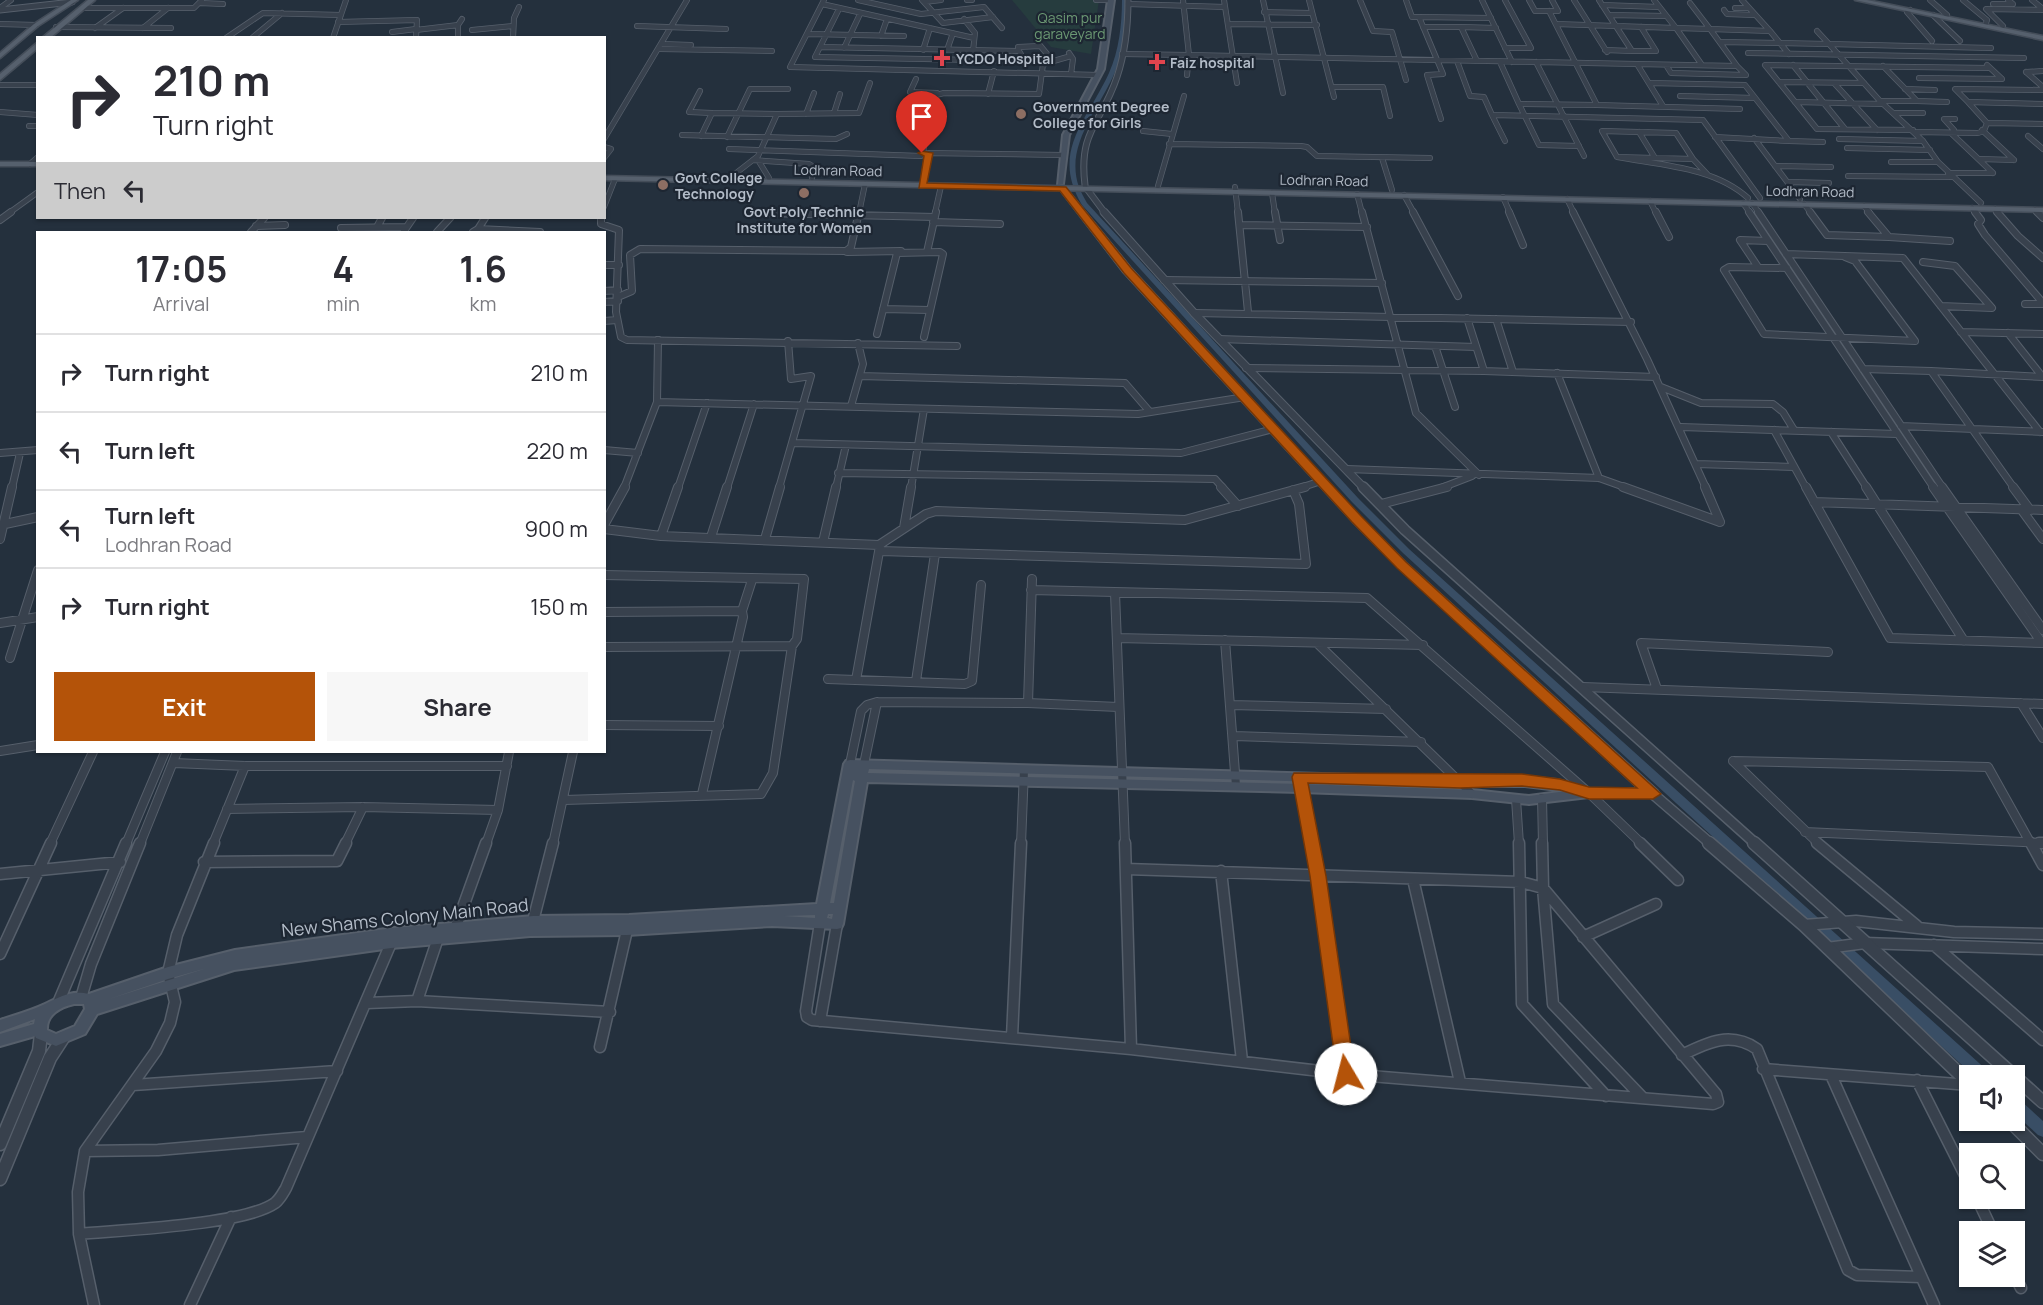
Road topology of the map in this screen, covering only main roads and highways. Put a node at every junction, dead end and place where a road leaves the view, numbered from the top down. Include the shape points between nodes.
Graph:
1 (92, 0) edge
2 (1111, 0) edge
3 (1858, 0) edge
4 (1873, 0) edge
5 (74, 1) edge
6 (47, 36) edge
7 (2043, 36) edge
8 (36, 46) edge
9 (0, 56) edge
10 (0, 78) edge
11 (0, 164) edge
12 (34, 164) edge
13 (606, 176) edge
14 (606, 177) edge
15 (923, 183) junction
16 (1064, 186) junction
17 (1086, 187) junction
18 (1235, 190) junction
19 (1748, 201) junction
20 (1802, 202) junction
21 (2040, 208) edge
22 (863, 771) junction
23 (847, 777) junction
24 (1300, 783) junction
25 (1589, 793) junction
26 (823, 907) junction
27 (840, 908) junction
28 (820, 923) junction
29 (532, 926) junction
30 (454, 931) junction
31 (170, 978) junction
32 (88, 1003) junction
33 (55, 1006) junction
34 (0, 1026) edge
35 (40, 1032) junction
36 (0, 1040) edge

1 - 6 main road
2 - 16 main road via 1098,75 1066,135 1062,155
3 - 7 main road
4 - 7 main road
5 - 9 main road via 36,25
8 - 10 main road
11 - 12 main road
13 - 15 main road, Lodhran Road
14 - 15 main road, Lodhran Road
15 - 16 main road, Lodhran Road
15 - 16 main road, Lodhran Road
16 - 17 main road, Lodhran Road
16 - 25 main road via 1127,270 1402,565 1653,794
17 - 18 main road, Lodhran Road
17 - 18 main road, Lodhran Road
18 - 19 main road, Lodhran Road via 1392,190
18 - 19 main road, Lodhran Road
19 - 20 main road, Lodhran Road
19 - 20 main road, Lodhran Road via 1761,198
20 - 21 main road, Lodhran Road
20 - 21 main road, Lodhran Road via 1981,203
22 - 23 main road
22 - 23 main road via 850,764
22 - 24 main road
22 - 27 main road
23 - 26 main road
24 - 25 main road via 1516,799
24 - 25 main road via 1522,780 1560,784
26 - 27 main road, New Shams Colony Main Road
26 - 28 main road
26 - 29 main road, New Shams Colony Main Road
27 - 28 main road, New Shams Colony Main Road via 837,924
28 - 29 main road, New Shams Colony Main Road via 772,921 627,930
29 - 30 main road, New Shams Colony Main Road
30 - 31 main road, New Shams Colony Main Road via 438,938 234,965
30 - 31 main road, New Shams Colony Main Road via 288,946 235,955
31 - 32 main road, New Shams Colony Main Road
32 - 33 main road, New Shams Colony Main Road
32 - 35 main road via 80,1030 49,1039
33 - 34 main road, New Shams Colony Main Road
33 - 35 main road via 44,1015
35 - 36 main road

